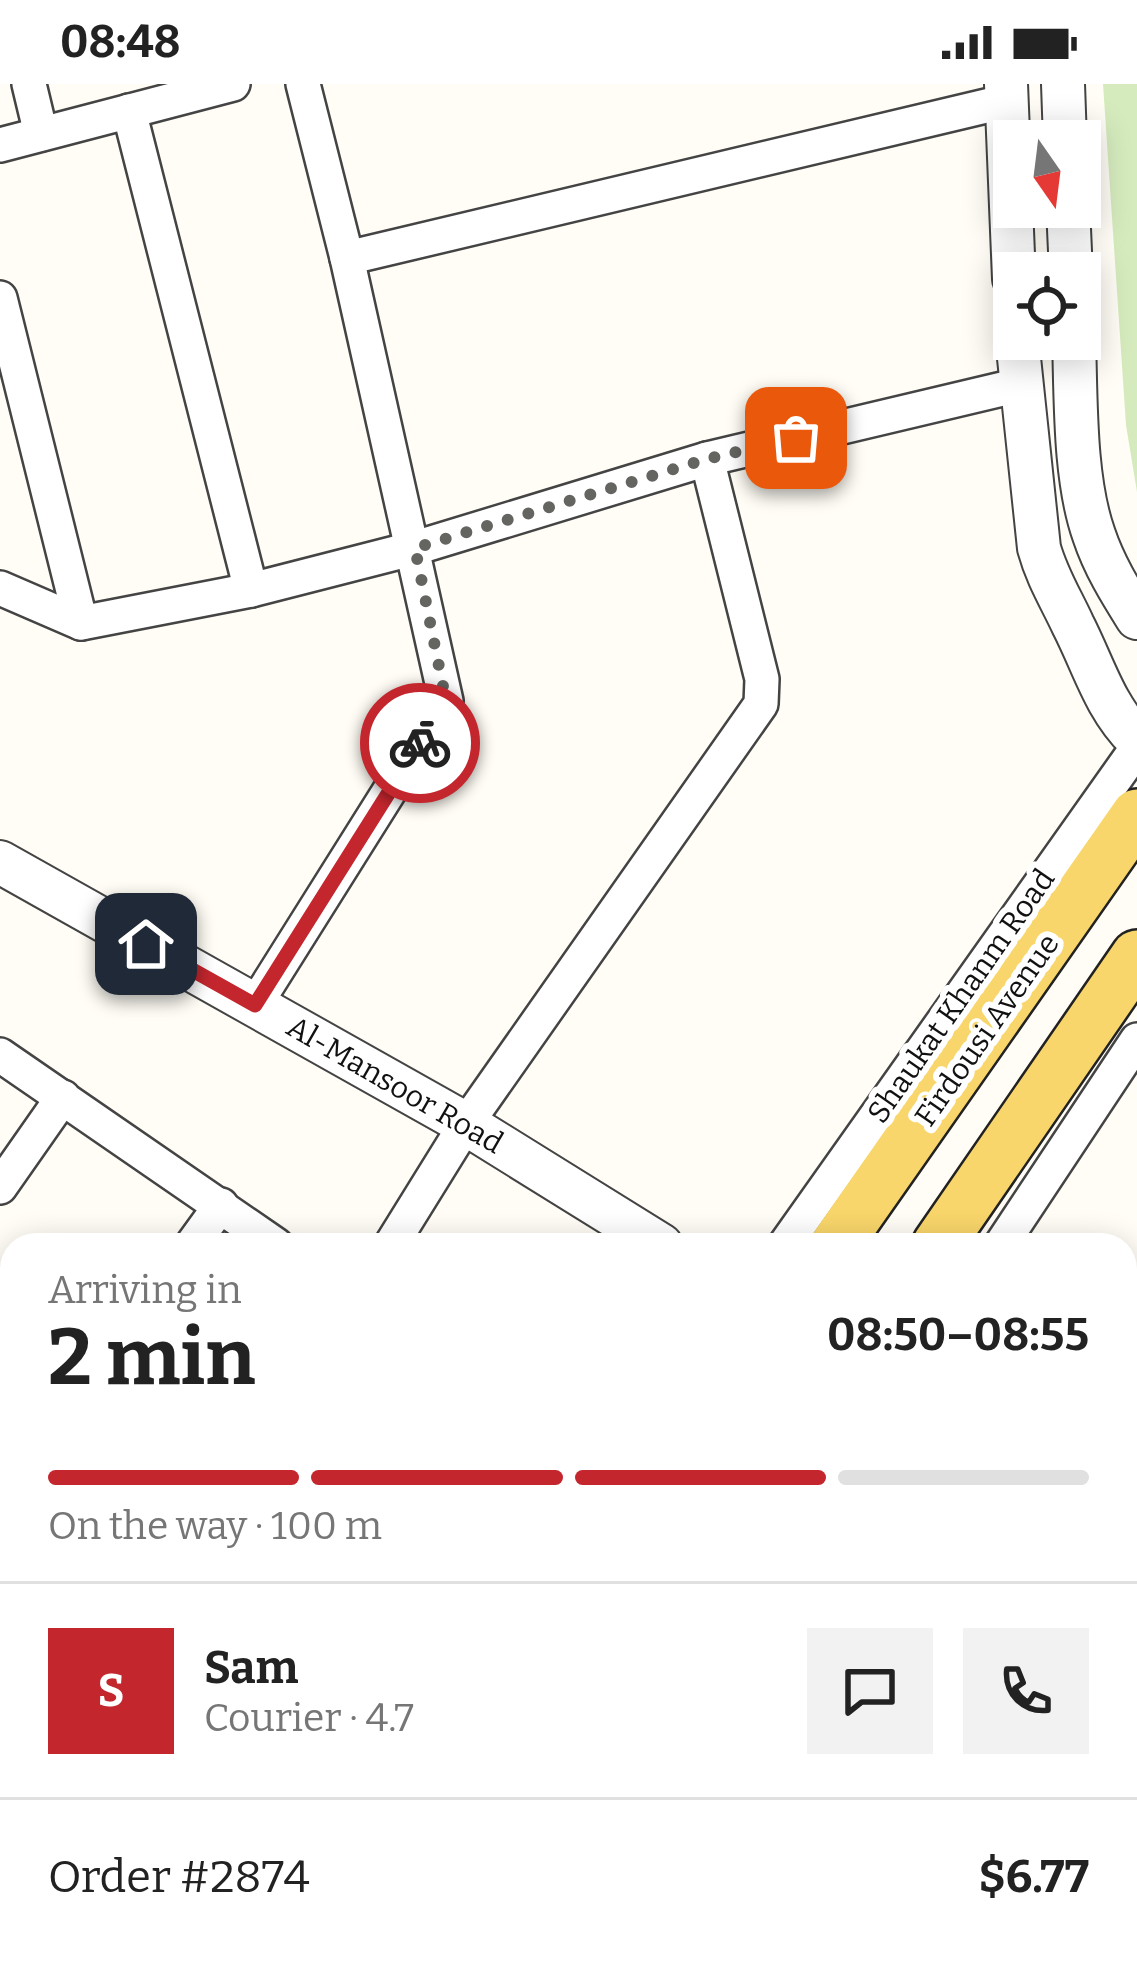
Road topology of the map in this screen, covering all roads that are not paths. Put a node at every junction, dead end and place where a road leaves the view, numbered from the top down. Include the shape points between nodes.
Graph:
1 (29, 84) edge
2 (233, 84) edge
3 (303, 84) edge
4 (1063, 84) edge
5 (1007, 92) edge
6 (129, 112) junction
7 (1064, 120) edge
8 (41, 134) junction
9 (0, 145) edge
10 (1013, 252) edge
11 (347, 258) junction
12 (0, 298) edge
13 (1018, 360) edge
14 (1075, 360) edge
15 (1019, 385) junction
16 (707, 459) junction
17 (415, 548) junction
18 (0, 588) edge
19 (250, 590) junction
20 (1134, 614) edge
21 (81, 623) junction
22 (1081, 641) junction
23 (1137, 744) edge
24 (1137, 815) edge
25 (0, 862) edge
26 (1137, 956) edge
27 (255, 1005) junction
28 (1137, 1040) edge
29 (0, 1055) edge
30 (62, 1097) junction
31 (466, 1124) junction
32 (0, 1187) edge
33 (221, 1205) junction
34 (201, 1233) edge
35 (260, 1233) edge
36 (398, 1233) edge
37 (643, 1233) edge
38 (793, 1233) edge
39 (844, 1233) edge
40 (946, 1233) edge
41 (1009, 1233) edge

1 - 8 street
2 - 6 street
3 - 11 street
4 - 7 street
5 - 10 street
5 - 11 street
6 - 8 street
6 - 19 street
8 - 9 street
11 - 17 street
12 - 21 street
13 - 15 street
14 - 20 street via 1085,500 1105,562
15 - 16 street
15 - 22 street via 1039,548
16 - 17 street
16 - 31 street via 762,679 761,704
17 - 19 street
17 - 27 street via 446,701
18 - 21 street
19 - 21 street
20 - 22 street
22 - 23 street via 1100,692
23 - 38 street, Shaukat Khanm Road
24 - 39 main road, Firdousi Avenue
25 - 27 street, Al-Mansoor Road
26 - 40 main road
27 - 31 street, Al-Mansoor Road
28 - 41 street
29 - 30 street
30 - 32 street
30 - 33 street
31 - 36 street
31 - 37 street, Al-Mansoor Road
33 - 34 street
33 - 35 street

